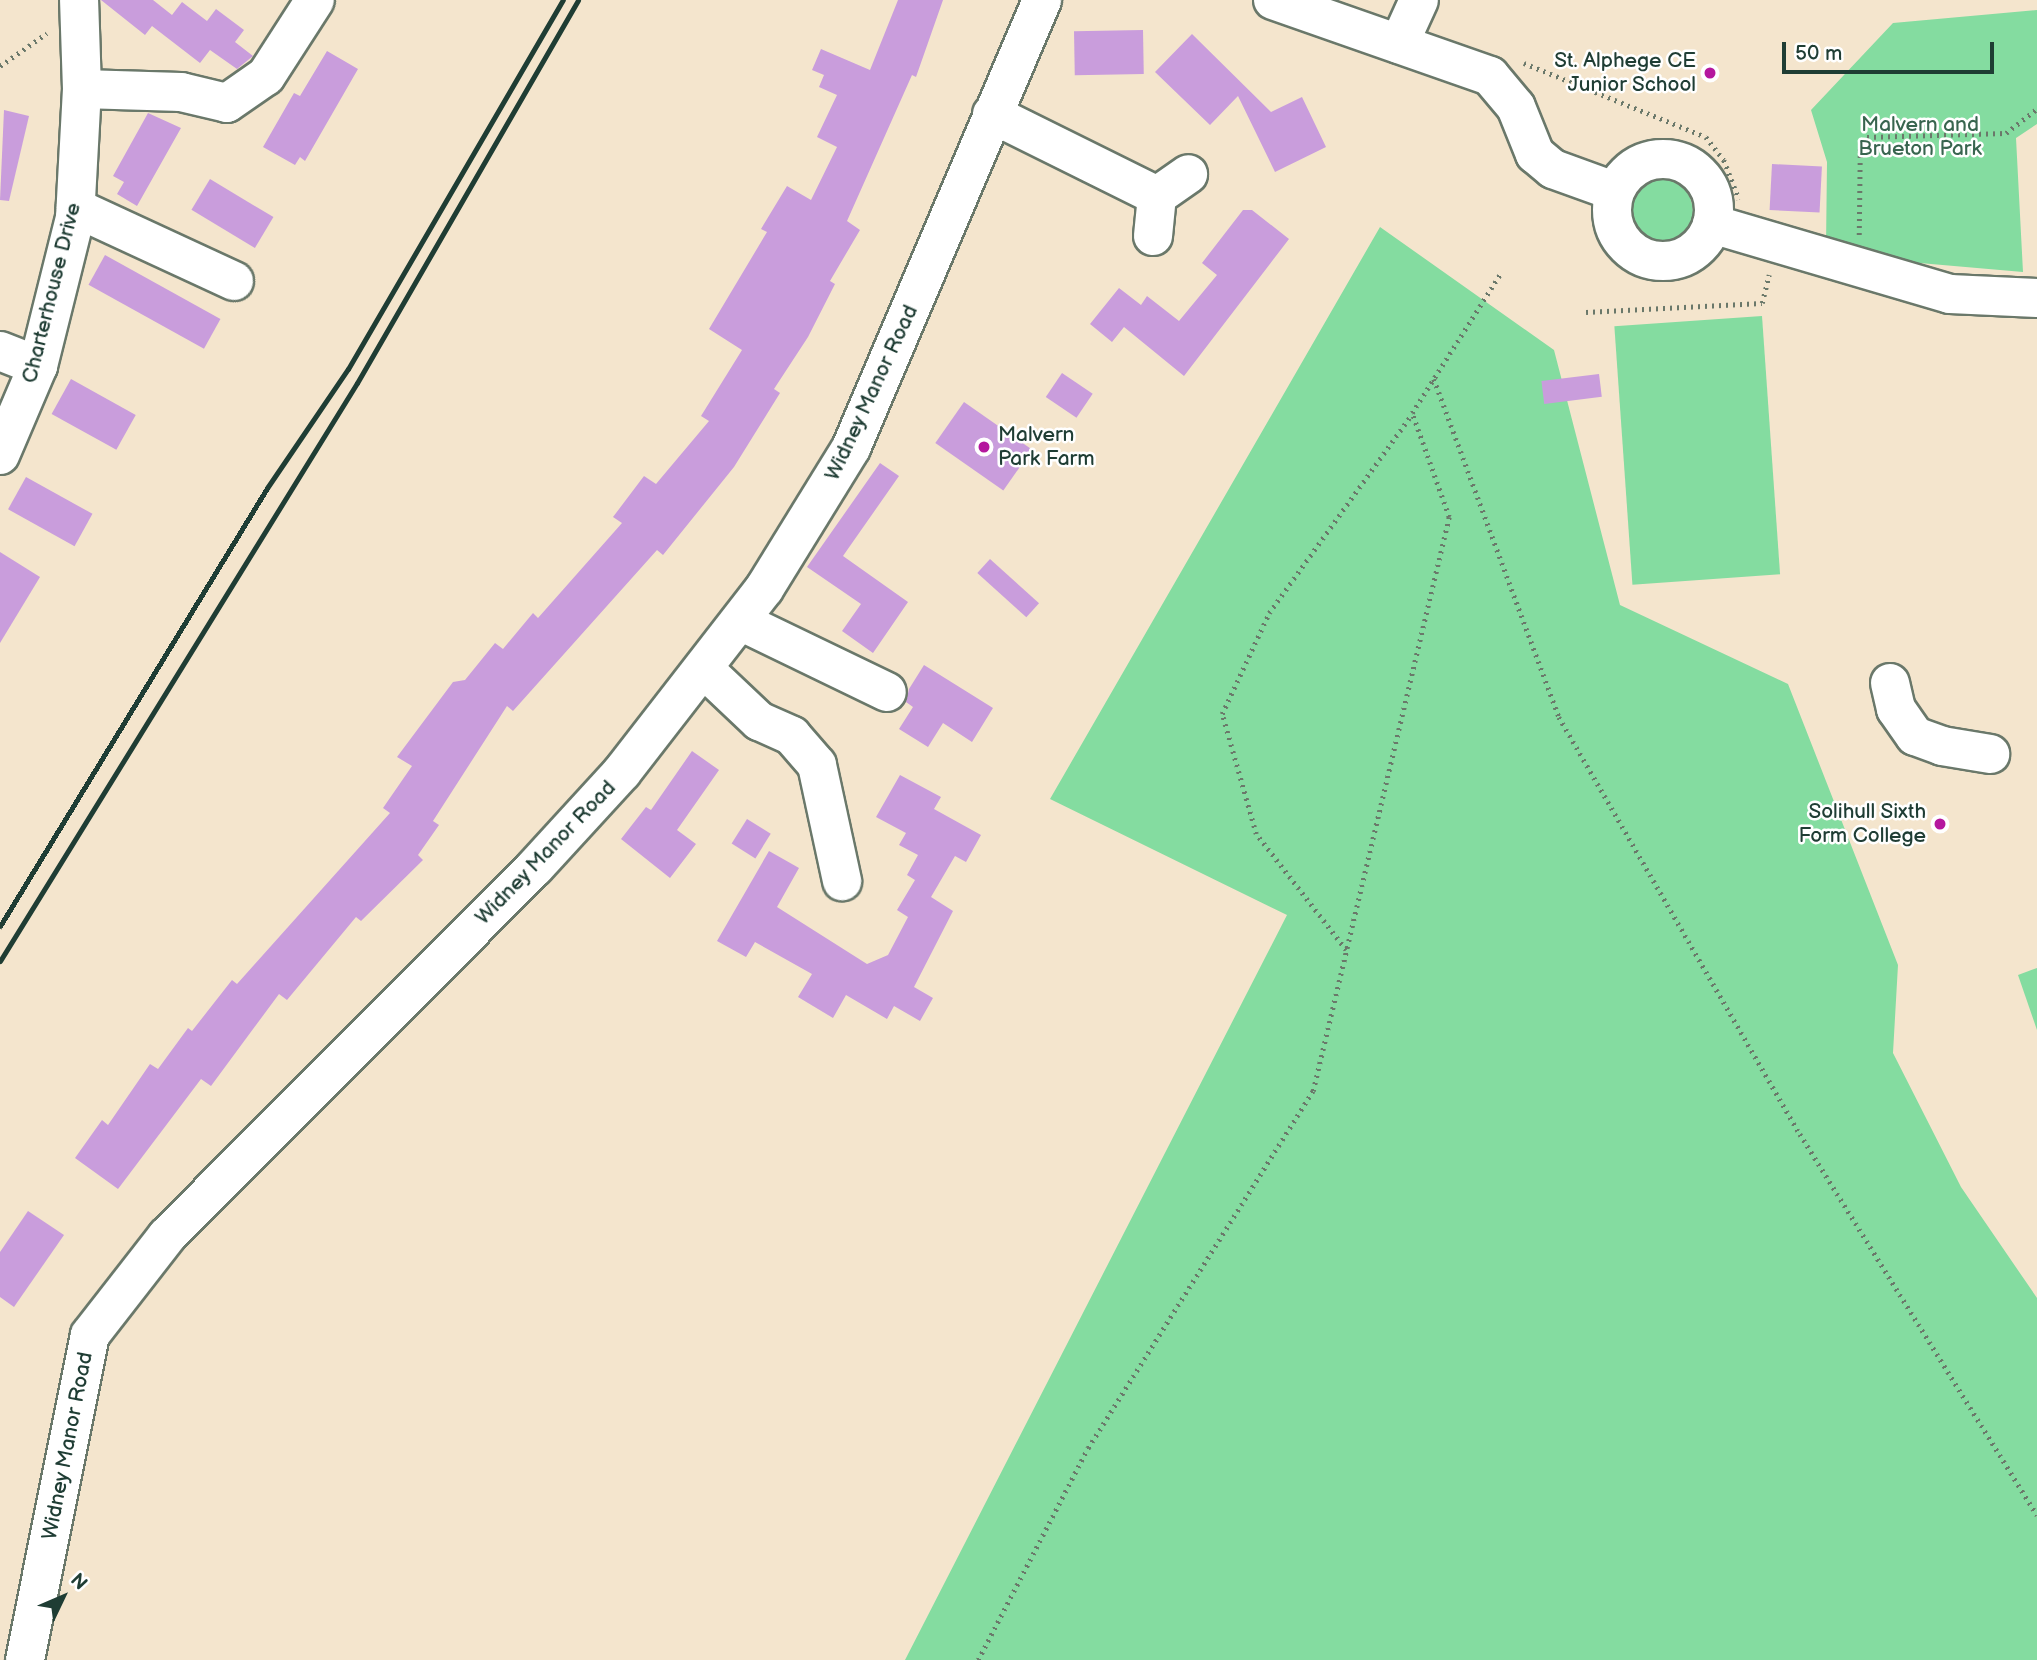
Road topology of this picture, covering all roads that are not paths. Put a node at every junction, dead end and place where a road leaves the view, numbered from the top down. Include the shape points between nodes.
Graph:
1 (79, 0) edge
2 (315, 0) edge
3 (1042, 0) edge
4 (1273, 0) edge
5 (1419, 0) edge
6 (1399, 44) junction
7 (82, 89) junction
8 (992, 114) junction
9 (1188, 174) dead end
10 (1614, 191) junction
11 (1157, 196) junction
12 (76, 208) junction
13 (1729, 217) junction
14 (1153, 236) dead end
15 (234, 281) dead end
16 (2037, 298) edge
17 (0, 351) edge
18 (38, 366) junction
19 (0, 455) edge
20 (740, 621) junction
21 (704, 669) junction
22 (1890, 683) dead end
23 (887, 692) dead end
24 (1990, 754) dead end
25 (842, 881) dead end
26 (25, 1660) edge

1 - 7 street, Charterhouse Drive
2 - 7 street via 266,76 227,103 181,92
3 - 8 street, Widney Manor Road
4 - 6 street
5 - 6 street
6 - 10 street via 1490,76 1516,107 1535,154 1553,169
7 - 12 street, Charterhouse Drive
8 - 11 street
8 - 20 street, Widney Manor Road via 851,448 806,528
9 - 11 street
10 - 13 street via 1623,176 1653,159 1687,164
10 - 13 street via 1612,220 1617,234 1632,250 1652,260 1682,258
11 - 14 street
12 - 15 street
12 - 18 street, Charterhouse Drive
13 - 16 street via 1859,268 1950,294
17 - 18 street
18 - 19 street, Charterhouse Drive
20 - 21 street, Widney Manor Road
20 - 23 street
21 - 25 street via 759,721 792,736 817,765
21 - 26 street, Widney Manor Road via 622,772 536,867 167,1236 90,1335
22 - 24 street via 1896,709 1915,736

